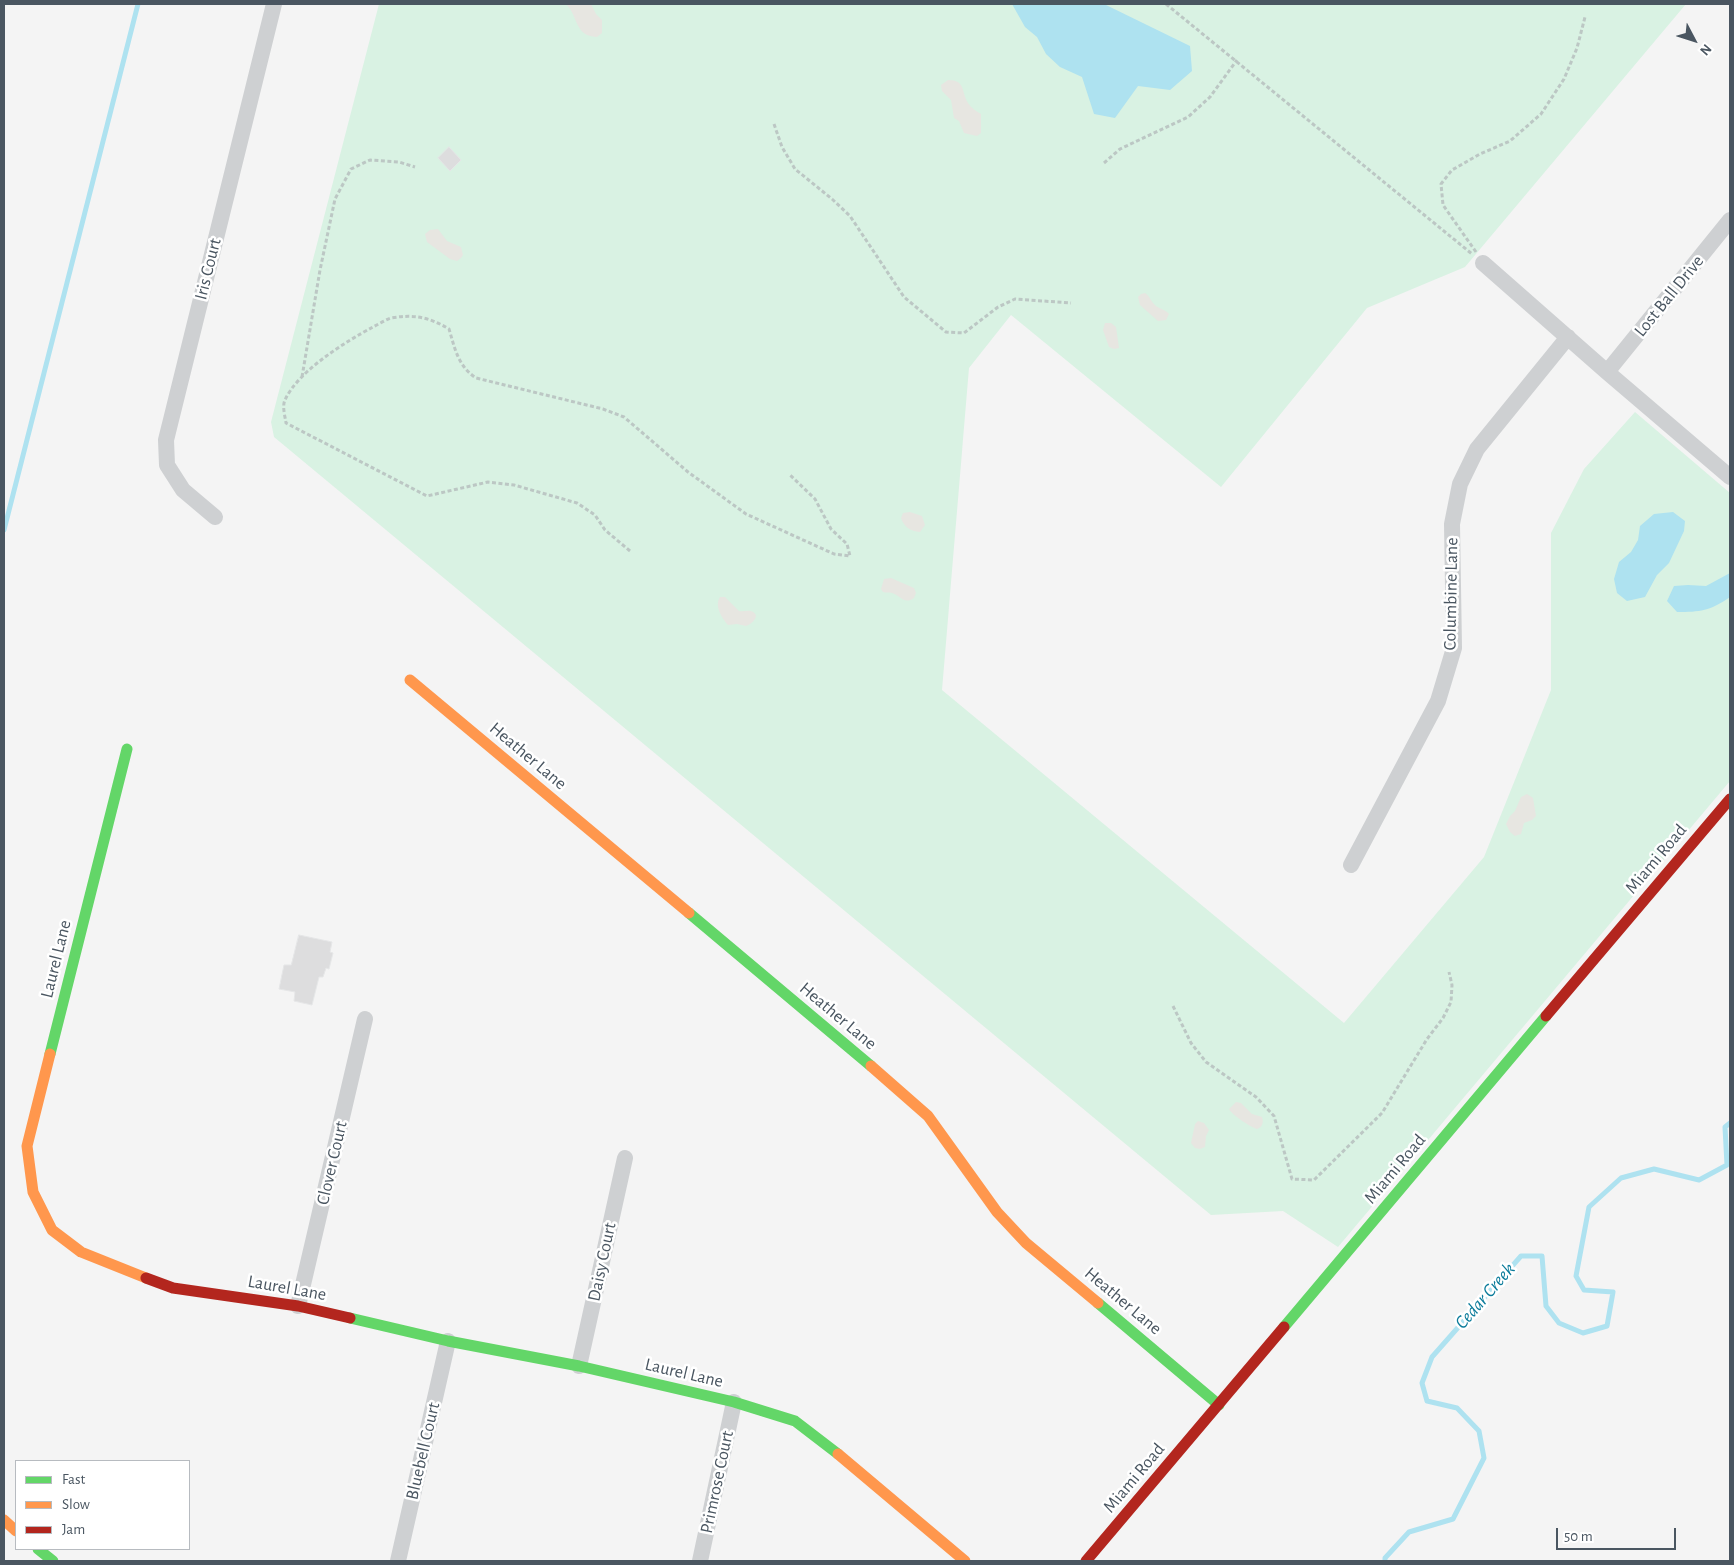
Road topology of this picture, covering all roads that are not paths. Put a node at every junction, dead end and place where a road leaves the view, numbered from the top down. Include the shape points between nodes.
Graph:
1 (274, 4) edge
2 (1730, 220) edge
3 (1483, 263) road end
4 (1568, 337) junction
5 (1607, 372) junction
6 (1730, 476) edge
7 (215, 517) dead end
8 (410, 680) dead end
9 (127, 749) dead end
10 (1730, 799) edge
11 (1351, 865) dead end
12 (365, 1020) dead end
13 (625, 1158) dead end
14 (298, 1306) junction
15 (448, 1341) junction
16 (579, 1366) junction
17 (734, 1402) junction
18 (1219, 1405) junction
19 (4, 1520) edge
20 (15, 1529) edge
21 (39, 1550) edge
22 (53, 1561) edge
23 (398, 1561) edge
24 (700, 1561) edge
25 (966, 1561) edge
26 (1086, 1561) edge

1 - 7 street, Iris Court via 166,440 167,465 183,490
2 - 5 street, Lost Ball Drive
3 - 4 street
4 - 5 street
4 - 11 street, Columbine Lane via 1477,449 1460,484 1452,524 1454,648 1438,701
5 - 6 street
8 - 18 street, Heather Lane via 928,1116 997,1212 1026,1243
9 - 14 street, Laurel Lane via 27,1146 33,1192 52,1230 81,1252 173,1288
10 - 18 street, Miami Road
12 - 14 street, Clover Court
13 - 16 street, Daisy Court
14 - 15 street, Laurel Lane
15 - 16 street, Laurel Lane
15 - 23 street, Bluebell Court
16 - 17 street, Laurel Lane
17 - 24 street, Primrose Court
17 - 25 street, Laurel Lane via 795,1421
18 - 26 street, Miami Road
19 - 20 street
21 - 22 street

